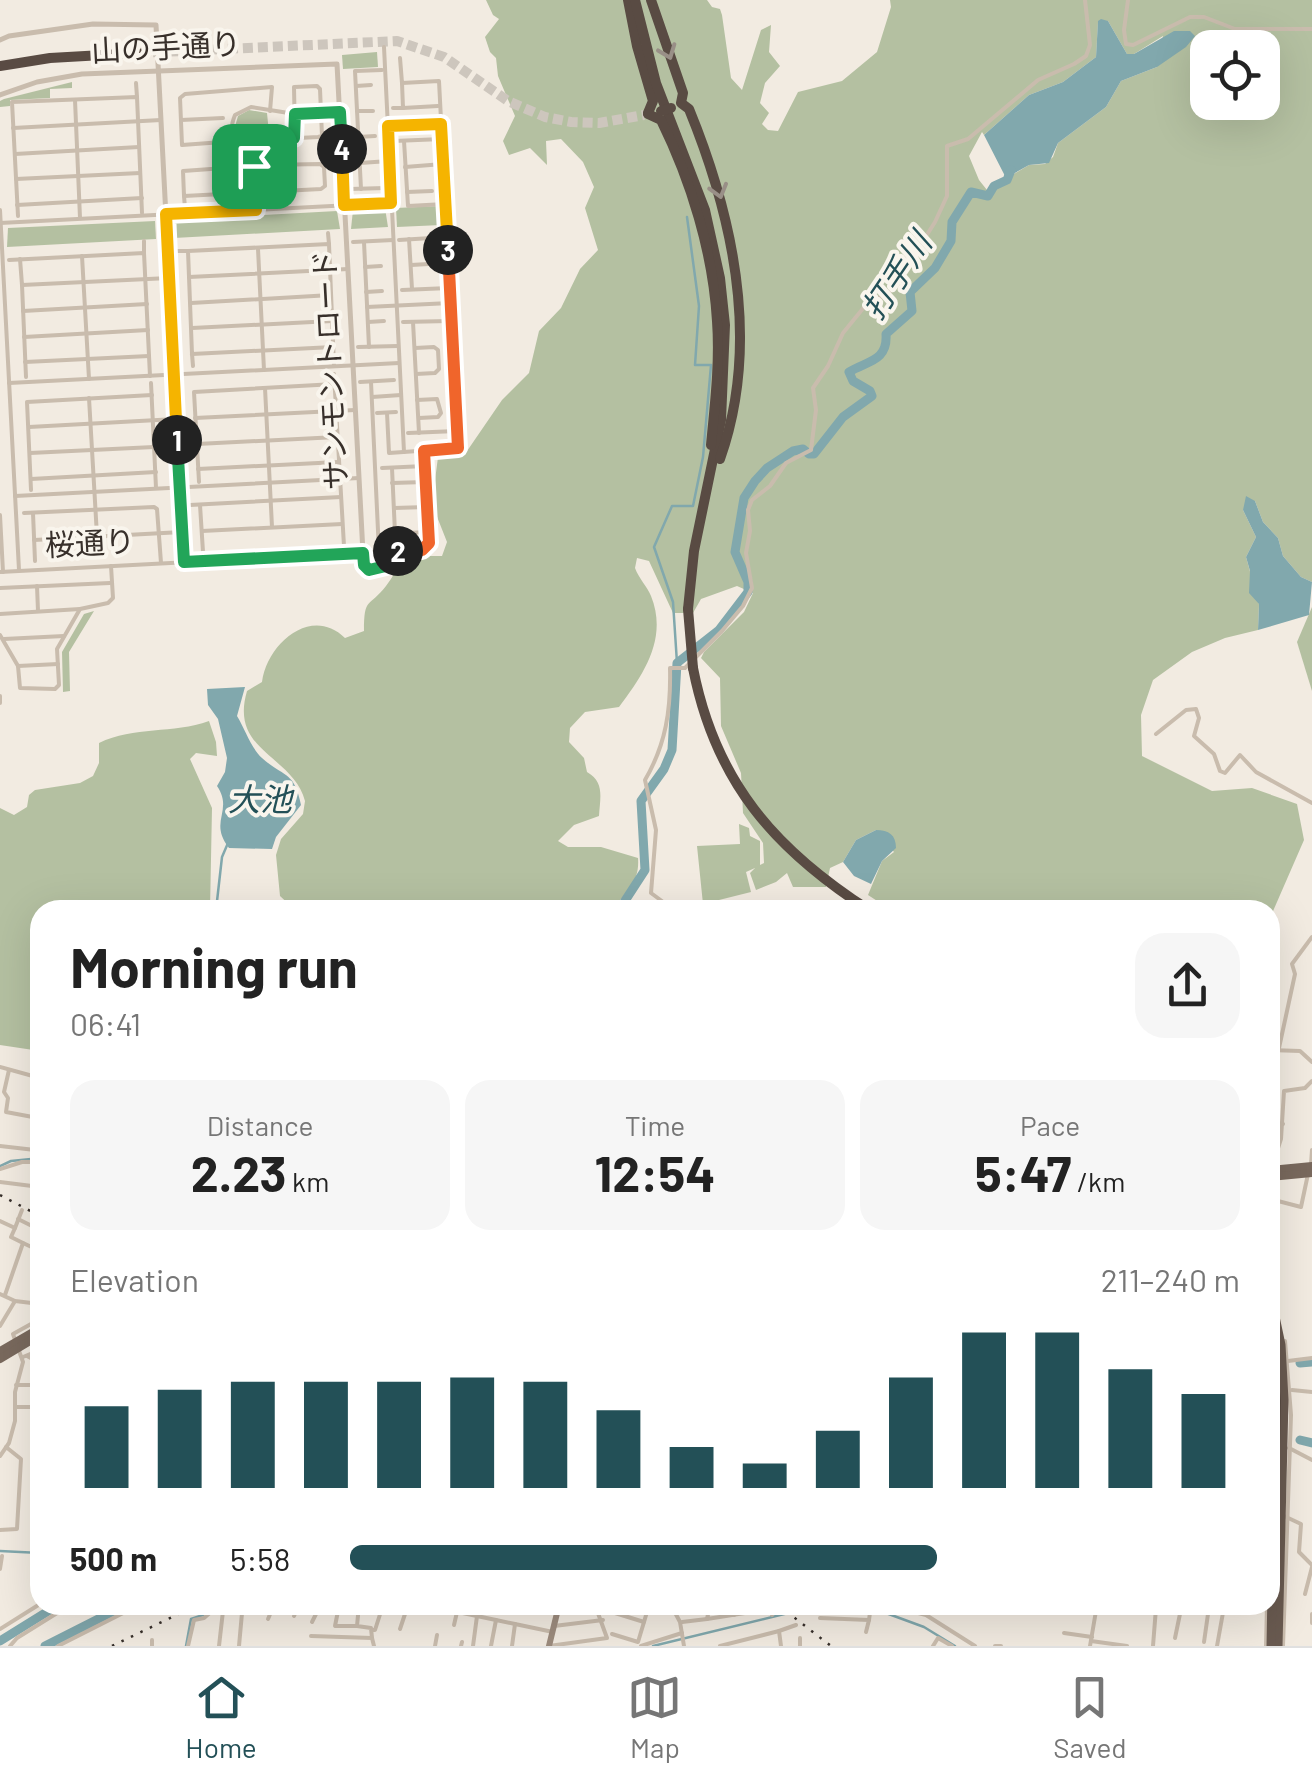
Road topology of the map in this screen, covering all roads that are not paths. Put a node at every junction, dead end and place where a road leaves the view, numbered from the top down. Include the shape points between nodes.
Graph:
1 (632, 0) edge
2 (651, 0) edge
3 (1085, 0) edge
4 (1128, 0) edge
5 (1312, 29) edge
6 (0, 40) edge
7 (384, 47) dead end
8 (138, 53) tunnel mouth
9 (400, 58) dead end
10 (337, 64) joint
11 (0, 66) edge
12 (384, 70) junction
13 (158, 71) junction
14 (402, 82) junction
15 (136, 83) dead end
16 (372, 85) dead end
17 (356, 86) junction
18 (0, 95) edge
19 (136, 96) junction
20 (75, 100) junction
21 (440, 106) junction
22 (668, 107) junction
23 (393, 108) dead end
24 (403, 108) junction
25 (270, 111) junction
26 (373, 111) dead end
27 (321, 112) junction
28 (340, 112) junction
29 (358, 112) junction
30 (295, 114) junction
31 (648, 114) junction
32 (223, 118) dead end
33 (161, 120) junction
34 (181, 120) junction
35 (138, 121) junction
36 (441, 124) junction
37 (76, 125) junction
38 (388, 126) junction
39 (13, 128) junction
40 (375, 136) dead end
41 (358, 137) junction
42 (294, 138) junction
43 (442, 139) junction
44 (236, 140) junction
45 (404, 141) junction
46 (394, 142) dead end
47 (139, 147) junction
48 (77, 150) junction
49 (15, 154) junction
50 (389, 161) junction
51 (360, 162) junction
52 (443, 164) junction
53 (268, 165) junction
54 (254, 166) junction
55 (406, 166) junction
56 (140, 173) junction
57 (78, 176) junction
58 (16, 179) junction
59 (385, 188) dead end
60 (361, 189) junction
61 (350, 190) dead end
62 (432, 190) dead end
63 (255, 192) junction
64 (407, 192) junction
65 (184, 196) junction
66 (142, 198) junction
67 (80, 202) junction
68 (391, 203) junction
69 (445, 204) junction
70 (17, 205) junction
71 (344, 205) junction
72 (185, 208) dead end
73 (0, 210) edge
74 (256, 210) junction
75 (166, 214) junction
76 (142, 215) junction
77 (18, 216) dead end
78 (80, 218) junction
79 (0, 222) edge
80 (328, 233) dead end
81 (447, 237) junction
82 (409, 239) junction
83 (1, 240) edge
84 (396, 240) junction
85 (144, 241) dead end
86 (353, 242) dead end
87 (364, 242) junction
88 (328, 244) junction
89 (258, 247) junction
90 (176, 251) dead end
91 (188, 251) junction
92 (144, 253) junction
93 (1, 256) edge
94 (82, 256) junction
95 (9, 260) dead end
96 (20, 260) junction
97 (448, 263) junction
98 (410, 265) junction
99 (381, 266) dead end
100 (365, 267) junction
101 (348, 269) junction
102 (330, 270) junction
103 (259, 273) junction
104 (189, 277) junction
105 (169, 278) junction
106 (146, 279) junction
107 (84, 282) junction
108 (22, 285) junction
109 (449, 288) junction
110 (402, 290) dead end
111 (412, 290) junction
112 (366, 292) junction
113 (382, 292) dead end
114 (331, 295) junction
115 (260, 299) junction
116 (190, 302) junction
117 (450, 303) junction
118 (147, 304) junction
119 (396, 306) junction
120 (367, 307) junction
121 (85, 308) junction
122 (23, 311) junction
123 (332, 321) junction
124 (384, 321) dead end
125 (451, 321) junction
126 (368, 322) junction
127 (403, 322) dead end
128 (414, 322) junction
129 (262, 324) junction
130 (191, 328) junction
131 (148, 330) junction
132 (86, 333) junction
133 (24, 337) junction
134 (333, 346) junction
135 (398, 346) junction
136 (369, 347) junction
137 (358, 348) dead end
138 (415, 348) junction
139 (263, 350) junction
140 (192, 354) junction
141 (149, 356) junction
142 (88, 359) junction
143 (26, 362) junction
144 (399, 363) junction
145 (352, 365) junction
146 (193, 366) dead end
147 (334, 366) junction
148 (264, 370) junction
149 (174, 374) junction
150 (334, 374) dead end
151 (416, 374) junction
152 (26, 377) dead end
153 (89, 379) junction
154 (151, 380) junction
155 (394, 380) dead end
156 (360, 382) dead end
157 (371, 382) junction
158 (9, 383) junction
159 (335, 384) junction
160 (265, 388) junction
161 (152, 395) junction
162 (401, 396) junction
163 (372, 397) junction
164 (90, 398) junction
165 (417, 400) junction
166 (355, 410) junction
167 (336, 411) junction
168 (396, 412) dead end
169 (378, 413) dead end
170 (387, 413) junction
171 (266, 414) junction
172 (196, 418) junction
173 (418, 418) junction
174 (176, 419) junction
175 (153, 420) junction
176 (91, 424) junction
177 (28, 428) junction
178 (388, 428) junction
179 (402, 428) junction
180 (457, 431) junction
181 (408, 433) dead end
182 (418, 433) junction
183 (338, 437) junction
184 (268, 440) junction
185 (197, 444) junction
186 (154, 447) junction
187 (92, 450) junction
188 (424, 451) junction
189 (404, 452) junction
190 (30, 453) junction
191 (339, 462) junction
192 (269, 466) junction
193 (424, 466) junction
194 (382, 468) dead end
195 (392, 468) junction
196 (198, 469) junction
197 (156, 472) junction
198 (94, 475) junction
199 (31, 478) junction
200 (359, 478) junction
201 (340, 480) junction
202 (199, 482) dead end
203 (425, 482) junction
204 (270, 483) junction
205 (392, 483) junction
206 (156, 488) junction
207 (180, 488) junction
208 (31, 490) dead end
209 (94, 492) junction
210 (15, 496) junction
211 (341, 497) junction
212 (271, 501) junction
213 (200, 504) junction
214 (190, 505) dead end
215 (427, 506) junction
216 (705, 506) junction
217 (394, 508) junction
218 (95, 510) junction
219 (24, 513) dead end
220 (33, 513) junction
221 (0, 515) edge
222 (342, 524) junction
223 (272, 527) junction
224 (0, 528) edge
225 (202, 531) junction
226 (182, 532) junction
227 (428, 532) junction
228 (159, 533) junction
229 (385, 534) dead end
230 (395, 534) junction
231 (96, 536) junction
232 (34, 540) junction
233 (697, 540) junction
234 (344, 546) dead end
235 (397, 551) junction
236 (202, 552) dead end
237 (379, 552) junction
238 (1, 553) edge
239 (366, 553) junction
240 (36, 561) dead end
241 (184, 562) junction
242 (161, 563) junction
243 (111, 566) junction
244 (19, 571) junction
245 (1, 572) edge
246 (112, 583) junction
247 (36, 586) junction
248 (0, 588) edge
249 (80, 610) junction
250 (38, 612) junction
251 (0, 614) edge
252 (65, 636) junction
253 (2, 637) edge
254 (58, 664) junction
255 (18, 666) junction
256 (0, 696) edge
257 (0, 704) edge
258 (1156, 734) dead end
259 (1312, 804) edge
260 (661, 900) edge
261 (855, 900) edge
262 (1312, 936) edge
263 (1280, 1048) joint
264 (1312, 1062) edge
265 (0, 1068) edge
266 (9, 1070) junction
267 (30, 1075) edge
268 (1312, 1081) edge
269 (1304, 1088) junction
270 (1312, 1095) edge
271 (3, 1096) edge
272 (30, 1116) edge
273 (1280, 1124) edge
274 (1283, 1124) junction
275 (1280, 1136) edge
276 (0, 1146) edge
277 (30, 1149) edge
278 (1312, 1150) edge
279 (30, 1162) edge
280 (0, 1169) edge
281 (1280, 1170) edge
282 (1311, 1170) edge
283 (0, 1182) edge
284 (30, 1186) edge
285 (1280, 1202) edge
286 (22, 1210) dead end
287 (18, 1219) junction
288 (0, 1222) edge
289 (30, 1225) edge
290 (14, 1228) junction
291 (23, 1243) junction
292 (30, 1246) edge
293 (2, 1294) edge
294 (15, 1302) junction
295 (30, 1303) edge
296 (30, 1325) edge
297 (0, 1326) edge
298 (1280, 1326) edge
299 (30, 1343) edge
300 (1280, 1346) edge
301 (0, 1351) edge
302 (21, 1351) junction
303 (30, 1352) edge
304 (30, 1357) edge
305 (1312, 1358) edge
306 (0, 1359) edge
307 (1288, 1362) junction
308 (16, 1385) junction
309 (30, 1385) edge
310 (1280, 1388) edge
311 (1290, 1390) junction
312 (1312, 1392) edge
313 (1280, 1393) edge
314 (30, 1407) edge
315 (17, 1408) junction
316 (6, 1447) junction
317 (1286, 1447) junction
318 (0, 1456) edge
319 (1312, 1460) edge
320 (1280, 1514) edge
321 (1286, 1516) junction
322 (0, 1530) edge
323 (1280, 1546) edge
324 (2, 1556) edge
325 (1312, 1566) edge
326 (0, 1569) edge
327 (1280, 1581) edge
328 (1305, 1594) dead end
329 (30, 1610) edge
330 (1312, 1614) edge
331 (54, 1615) edge
332 (120, 1615) edge
333 (207, 1615) edge
334 (223, 1615) edge
335 (242, 1615) edge
336 (270, 1615) edge
337 (315, 1615) edge
338 (338, 1615) edge
339 (358, 1615) edge
340 (380, 1615) edge
341 (405, 1615) edge
342 (455, 1615) edge
343 (473, 1615) edge
344 (557, 1615) edge
345 (600, 1615) edge
346 (618, 1615) edge
347 (646, 1615) edge
348 (677, 1615) edge
349 (708, 1615) edge
350 (734, 1615) edge
351 (869, 1615) edge
352 (926, 1615) edge
353 (1095, 1615) edge
354 (1155, 1615) edge
355 (1180, 1615) edge
356 (1208, 1615) edge
357 (1225, 1615) edge
358 (1269, 1615) edge
359 (1274, 1615) edge
360 (1276, 1615) edge
361 (1277, 1615) edge
362 (477, 1616) junction
363 (820, 1618) dead end
364 (707, 1619) junction
365 (268, 1620) dead end
366 (496, 1620) junction
367 (603, 1620) junction
368 (868, 1620) junction
369 (312, 1622) dead end
370 (644, 1622) junction
371 (680, 1622) junction
372 (1312, 1623) edge
373 (516, 1624) junction
374 (454, 1625) dead end
375 (796, 1625) dead end
376 (357, 1626) junction
377 (0, 1629) edge
378 (553, 1629) junction
379 (372, 1630) junction
380 (400, 1630) dead end
381 (778, 1631) junction
382 (866, 1632) dead end
383 (1064, 1632) dead end
384 (437, 1634) dead end
385 (612, 1634) dead end
386 (311, 1636) dead end
387 (372, 1638) junction
388 (627, 1638) junction
389 (683, 1638) edge
390 (800, 1638) dead end
391 (1175, 1638) dead end
392 (1091, 1641) edge
393 (1204, 1642) dead end
394 (1112, 1645) edge
395 (10, 1646) edge
396 (58, 1646) edge
397 (188, 1646) edge
398 (219, 1646) edge
399 (239, 1646) edge
400 (374, 1646) edge
401 (435, 1646) edge
402 (472, 1646) edge
403 (492, 1646) edge
404 (512, 1646) edge
405 (549, 1646) edge
406 (624, 1646) edge
407 (641, 1646) edge
408 (720, 1646) edge
409 (781, 1646) edge
410 (800, 1646) edge
411 (933, 1646) edge
412 (952, 1646) edge
413 (975, 1646) edge
414 (1126, 1646) edge
415 (1152, 1646) edge
416 (1217, 1646) edge
417 (1274, 1646) edge

1 - 31 highway via 637,46 654,100
1 - 216 highway via 705,210 720,278 725,385
2 -> 22 highway via 683,93
3 - 260 street via 1086,56 1038,80 968,139 947,146 947,196 936,222 892,290 865,306 843,333 813,388 811,450 786,464 752,500 750,594 685,668 670,668 666,733 645,780 656,830 652,893
4 - 5 street via 1126,44 1190,17 1235,29
6 - 13 street via 93,24 152,23
7 - 12 street
8 - 11 highway
9 - 14 street
10 - 13 street, 山の手通り
10 - 28 street, サンモントロード
12 - 17 street via 356,70
12 - 38 street
13 - 18 street, 山の手通り via 58,78
13 - 33 street
14 - 21 street via 439,80
14 - 24 street
15 - 19 street
16 - 17 street
17 - 29 street
19 - 20 street
19 - 35 street
20 - 37 street
20 - 39 street via 12,102
21 - 24 street
21 - 36 street
22 - 31 highway
22 -> 216 highway via 689,109 722,200 740,324 736,402
23 - 24 street
25 - 30 street
25 - 34 street via 272,87 184,94
25 - 44 street via 238,112 231,127
26 - 29 street
27 - 28 street
27 - 30 street
27 - 30 street via 320,89 298,86
27 - 42 street via 322,136
28 - 71 street, サンモントロード
29 - 41 street
30 - 42 street
31 - 233 highway via 663,123 692,198 716,300 716,386
32 - 34 street
33 - 35 street
33 - 75 street
34 - 44 street via 182,145
35 - 37 street
35 - 47 street
36 - 38 street
36 - 43 street
37 - 39 street
37 - 48 street
38 - 50 street
39 - 49 street
40 - 41 street
41 - 51 street
42 - 53 street via 280,139
43 - 45 street
43 - 52 street
44 - 54 street via 252,154
45 - 46 street
45 - 55 street
47 - 48 street
47 - 56 street
48 - 49 street
48 - 57 street
49 - 58 street
50 - 51 street
50 - 68 street
51 - 60 street
52 - 55 street
52 - 69 street
53 - 54 street
53 - 63 street via 320,164 326,186
54 - 63 street
54 - 65 street via 183,171
55 - 64 street
56 - 57 street
56 - 66 street
57 - 58 street
57 - 67 street
58 - 70 street
59 - 60 street
60 - 61 street
62 - 64 street
63 - 65 street
63 - 74 street
64 - 69 street via 408,206
65 - 72 street
66 - 67 street
66 - 76 street
67 - 70 street
67 - 78 street
68 - 71 street
68 - 84 street
69 - 81 street
70 - 77 street
71 - 74 street
71 - 101 street, サンモントロード
73 - 79 street
74 - 75 street
75 - 76 street
75 - 105 street
76 - 78 street
78 - 79 street
79 - 83 street
80 - 88 street
81 - 82 street
81 - 97 street
82 - 84 street
82 - 98 street
83 - 93 street
84 - 87 street
84 - 119 street
85 - 92 street
86 - 87 street
87 - 100 street
88 - 89 street
88 - 102 street
89 - 91 street
89 - 103 street
90 - 91 street
91 - 104 street
92 - 94 street
92 - 106 street
93 - 158 street
94 - 96 street
94 - 107 street
95 - 96 street
96 - 108 street
97 - 98 street
97 - 109 street
98 - 111 street
99 - 100 street
100 - 112 street
101 - 102 street
101 - 145 street, サンモントロード
102 - 103 street
102 - 114 street
103 - 104 street
103 - 115 street
104 - 116 street
105 - 106 street
105 - 149 street
106 - 107 street
106 - 118 street
107 - 108 street
107 - 121 street
108 - 122 street
109 - 111 street
109 - 117 street
110 - 111 street
112 - 113 street
112 - 120 street
114 - 115 street
114 - 123 street
115 - 116 street
115 - 129 street
116 - 130 street
117 - 119 street
117 - 125 street
118 - 121 street
118 - 131 street
119 - 120 street
119 - 135 street
120 - 126 street
121 - 122 street
121 - 132 street
122 - 133 street
123 - 129 street
123 - 134 street
124 - 126 street
125 - 128 street
125 - 180 street
126 - 136 street
127 - 128 street
128 - 138 street
129 - 130 street
129 - 139 street
130 - 140 street
131 - 132 street
131 - 141 street
132 - 133 street
132 - 142 street
133 - 143 street
134 - 139 street
134 - 147 street
135 - 136 street
135 - 144 street
136 - 137 street
138 - 151 street
138 - 151 street via 438,350 439,369
139 - 140 street
139 - 148 street
140 - 146 street
141 - 142 street
141 - 154 street
142 - 143 street
142 - 153 street
143 - 152 street
144 - 145 street
144 - 162 street
145 - 147 street
145 - 166 street, サンモントロード
147 - 148 street
148 - 149 street
149 - 154 street
149 - 174 street
150 - 159 street
151 - 165 street
153 - 154 street
153 - 158 street
154 - 161 street
155 - 157 street
156 - 157 street
157 - 163 street
158 - 210 street
159 - 160 street
159 - 167 street
160 - 171 street
160 - 172 street via 194,392
161 - 164 street
161 - 175 street
162 - 163 street
162 - 179 street
163 - 237 street
164 - 176 street
164 - 177 street via 27,402
165 - 173 street
165 - 173 street via 438,399 441,413
166 - 167 street
166 - 200 street, サンモントロード
167 - 171 street
167 - 183 street
168 - 170 street
169 - 170 street
170 - 178 street
171 - 172 street
171 - 184 street
172 - 185 street
173 - 182 street
174 - 175 street
174 - 207 street
175 - 176 street
175 - 186 street
176 - 177 street
176 - 187 street
177 - 190 street
178 - 179 street
178 - 189 street via 389,453
179 - 189 street
180 - 182 street
180 - 188 street via 459,448
181 - 182 street
183 - 184 street
183 - 191 street
184 - 185 street
184 - 192 street
185 - 196 street
186 - 187 street
186 - 197 street
187 - 190 street
187 - 198 street
188 - 189 street
188 - 193 street
190 - 199 street
191 - 192 street
191 - 201 street
192 - 196 street
192 - 204 street
193 - 195 street
193 - 203 street
194 - 195 street
195 - 205 street
196 - 202 street
197 - 198 street
197 - 206 street
198 - 199 street
198 - 209 street
199 - 208 street
200 - 201 street
200 - 239 street, サンモントロード
201 - 204 street
201 - 211 street
203 - 205 street
203 - 215 street
204 - 207 street
204 - 212 street
205 - 217 street
206 - 207 street
206 - 209 street
207 - 226 street
209 - 210 street
209 - 218 street
210 - 244 street
211 - 212 street
211 - 222 street
212 - 213 street
212 - 223 street
213 - 214 street
213 - 225 street
215 - 217 street
215 - 227 street
216 - 233 highway
217 - 230 street
218 - 220 street
218 - 228 street via 154,507
218 - 231 street
219 - 220 street
220 - 232 street
221 - 224 street
222 - 223 street
222 - 234 street
223 - 225 street
224 - 238 street
225 - 236 street
226 - 228 street
226 - 241 street
227 - 230 street
227 - 235 street via 422,550
228 - 231 street
228 - 242 street
229 - 230 street
231 - 232 street
232 - 240 street
233 - 261 highway, bridge via 688,608 693,668 719,754 788,850
235 - 237 street
235 - 239 street via 390,565 369,570
237 - 239 street
238 - 245 street
239 - 241 street, 桜通り
241 - 242 street, 桜通り
242 - 243 street, 桜通り
243 - 244 street, 桜通り
243 - 246 street
244 - 245 street, 桜通り
246 - 247 street
246 - 249 street via 108,602
247 - 248 street
247 - 250 street
249 - 250 street
249 - 252 street
250 - 251 street
252 - 253 street
252 - 254 street
253 - 255 street
254 - 255 street
254 - 255 street via 55,689 23,690
256 - 257 street
258 - 259 street via 1196,709 1194,736 1214,754 1220,772 1240,755 1256,772
262 - 263 street via 1292,964
263 - 264 street via 1300,1051
265 - 266 street
266 - 267 street
266 - 271 street
268 - 269 street
269 - 270 street
269 - 274 street via 1284,1091
271 - 272 street via 6,1112
273 - 274 street
274 - 275 street
276 - 277 street
278 - 282 street
279 - 280 street
281 - 282 main road
282 - 285 street via 1301,1207
283 - 284 street
286 - 287 street
287 - 289 street
287 - 290 street
288 - 290 street
290 - 291 street via 12,1237
291 - 292 street
291 - 293 street
293 - 294 street
294 - 295 street
294 - 297 street
296 - 302 street via 13,1334
298 - 307 street
299 - 302 main road
300 - 317 highway, bridge
301 - 302 main road
302 - 303 street
302 - 304 street
302 - 306 main road
302 - 308 street
305 - 307 street
307 - 311 street
308 - 309 street
308 - 315 street
310 - 311 street
311 - 312 street
311 - 317 street
313 - 317 highway, bridge
314 - 315 street
315 - 316 street
316 - 318 street
316 - 322 street via 20,1459 18,1530
317 - 319 street
317 - 321 street
317 - 323 highway, bridge
320 - 321 street
321 - 325 street via 1301,1524 1299,1552
321 - 327 street
324 - 326 street
325 - 328 street
329 - 377 street
330 - 372 street
331 - 395 street
332 - 396 street
333 - 397 street via 194,1620
334 - 398 street
335 - 399 street
336 - 365 street
337 - 369 street
338 - 376 street via 335,1626
339 - 376 street
340 - 379 street
341 - 380 street
342 - 374 street
343 - 362 street
344 - 378 main road
345 - 367 street
346 - 370 street
347 - 370 street
348 - 371 street
349 - 364 street
350 - 364 street
351 - 368 street
352 - 413 street
353 - 392 street
354 - 415 street
355 - 391 street
356 - 393 street
357 - 416 street
358 - 417 street
359 - 417 highway, bridge
360 - 417 highway, bridge
361 - 417 street
362 - 366 street
362 - 402 street
363 - 368 street
364 - 371 street
366 - 373 street
366 - 403 street
367 - 378 street
367 - 405 street via 607,1638
368 - 382 street
370 - 388 street via 638,1642
371 - 389 street
373 - 378 street
373 - 404 street
375 - 381 street
376 - 379 street
378 - 405 main road
379 - 387 street
381 - 408 street
381 - 409 street
383 - 392 street
384 - 401 street
385 - 388 street
386 - 387 street
387 - 400 street
388 - 406 street
389 - 407 street
390 - 410 street
392 - 394 street
394 - 414 street
411 - 412 street via 938,1638

